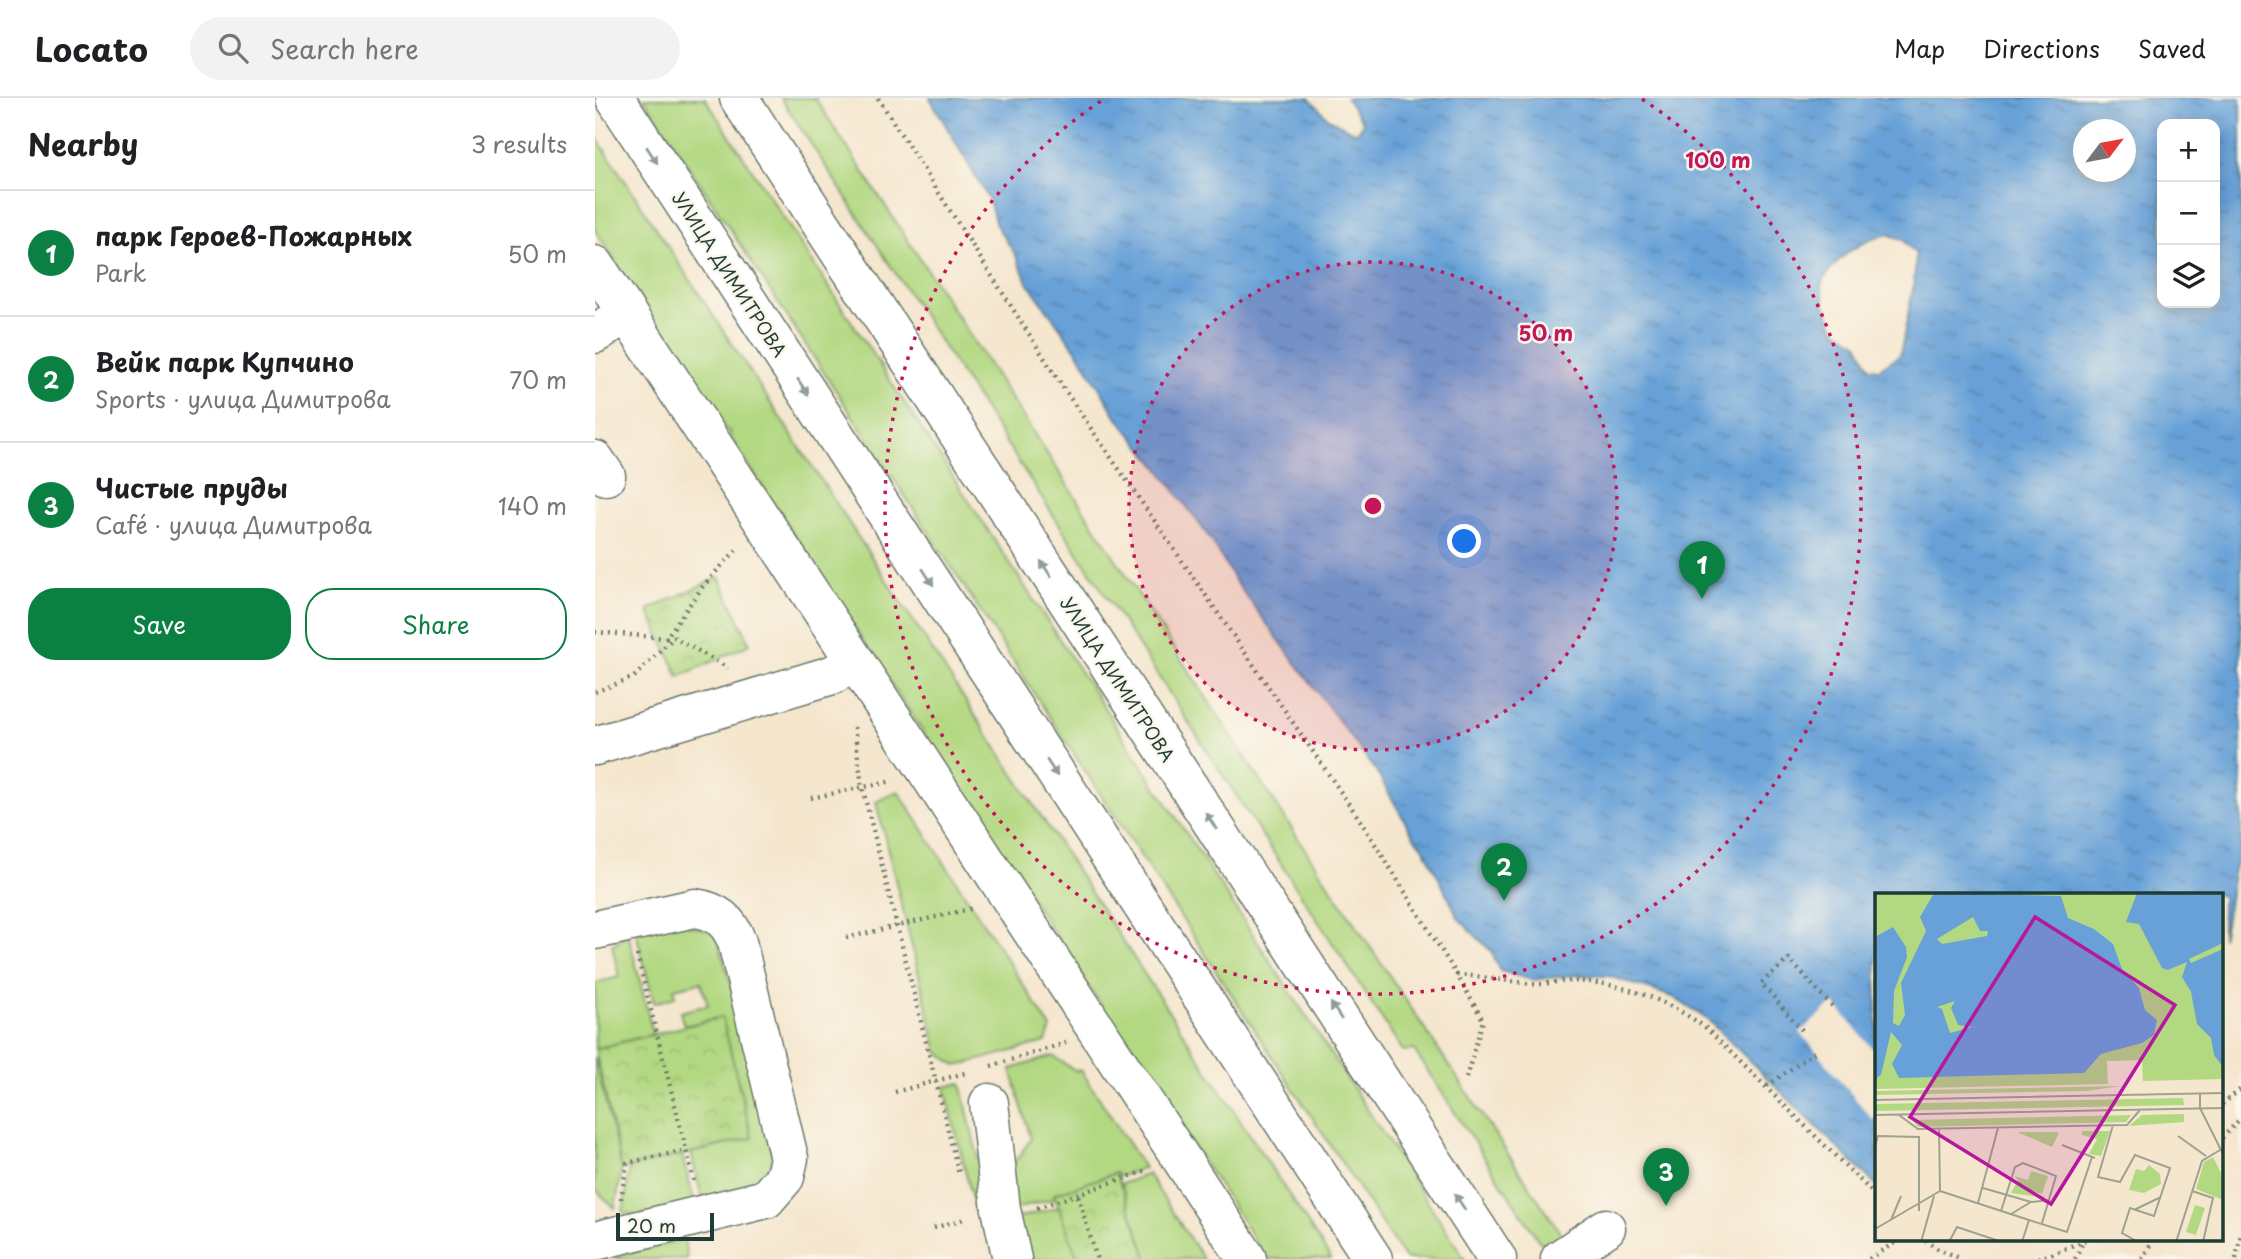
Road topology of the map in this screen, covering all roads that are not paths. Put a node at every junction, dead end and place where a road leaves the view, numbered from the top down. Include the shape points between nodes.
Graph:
1 (615, 98) edge
2 (739, 98) edge
3 (595, 265) edge
4 (626, 313) junction
5 (595, 334) edge
6 (856, 663) junction
7 (595, 746) edge
8 (612, 926) edge
9 (989, 1103) dead end
10 (1606, 1228) dead end
11 (602, 1230) edge
12 (1012, 1259) edge
13 (1247, 1259) edge
14 (1373, 1259) edge
15 (1497, 1259) edge
16 (1560, 1259) edge

1 -> 14 street, УЛИЦА ДИМИТРОВА
15 -> 2 street, УЛИЦА ДИМИТРОВА
3 - 4 street
4 - 5 street
4 - 6 street
6 - 7 street via 832,675
6 - 13 street
8 - 11 street via 683,909 707,909 727,922 737,942 789,1168 781,1186 766,1199 703,1215
9 - 12 street via 987,1223
10 - 16 street

